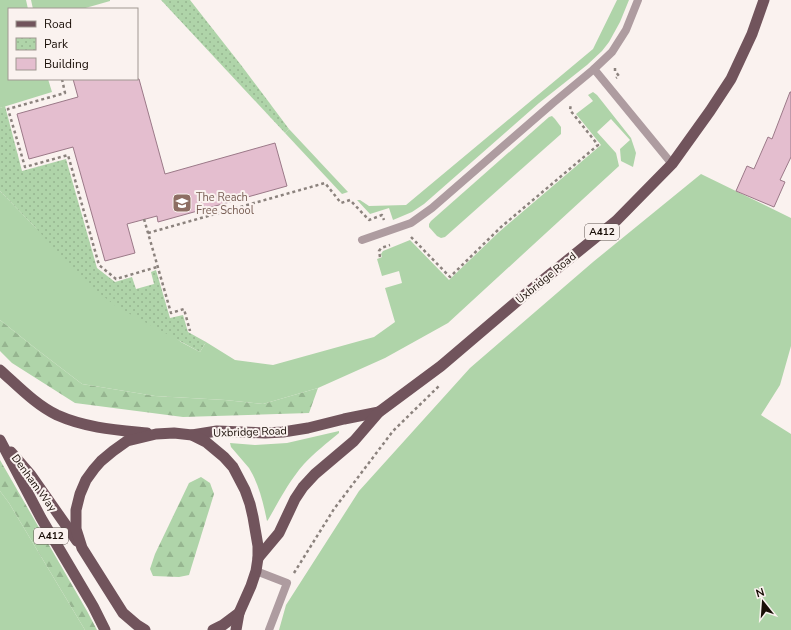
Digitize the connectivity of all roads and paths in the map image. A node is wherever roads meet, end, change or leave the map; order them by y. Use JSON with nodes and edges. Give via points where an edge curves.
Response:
{"nodes":[{"id":1,"x":638,"y":0,"type":"edge"},
{"id":2,"x":764,"y":0,"type":"edge"},
{"id":3,"x":618,"y":64,"type":"dead end"},
{"id":4,"x":594,"y":69,"type":"junction"},
{"id":5,"x":62,"y":80,"type":"edge"},
{"id":6,"x":608,"y":86,"type":"junction"},
{"id":7,"x":576,"y":100,"type":"dead end"},
{"id":8,"x":672,"y":164,"type":"junction"},
{"id":9,"x":144,"y":219,"type":"dead end"},
{"id":10,"x":388,"y":231,"type":"junction"},
{"id":11,"x":148,"y":233,"type":"junction"},
{"id":12,"x":405,"y":239,"type":"dead end"},
{"id":13,"x":362,"y":240,"type":"dead end"},
{"id":14,"x":380,"y":257,"type":"dead end"},
{"id":15,"x":157,"y":267,"type":"junction"},
{"id":16,"x":190,"y":331,"type":"dead end"},
{"id":17,"x":0,"y":370,"type":"edge"},
{"id":18,"x":379,"y":412,"type":"junction"},
{"id":19,"x":156,"y":434,"type":"junction"},
{"id":20,"x":192,"y":435,"type":"junction"},
{"id":21,"x":0,"y":439,"type":"edge"},
{"id":22,"x":334,"y":509,"type":"dead end"},
{"id":23,"x":82,"y":548,"type":"junction"},
{"id":24,"x":258,"y":558,"type":"junction"},
{"id":25,"x":256,"y":571,"type":"junction"},
{"id":26,"x":287,"y":583,"type":"junction"},
{"id":27,"x":123,"y":613,"type":"junction"},
{"id":28,"x":239,"y":613,"type":"junction"},
{"id":29,"x":105,"y":630,"type":"edge"},
{"id":30,"x":130,"y":630,"type":"edge"},
{"id":31,"x":145,"y":630,"type":"edge"},
{"id":32,"x":213,"y":630,"type":"edge"},
{"id":33,"x":236,"y":630,"type":"edge"},
{"id":34,"x":269,"y":630,"type":"edge"}],
"edges":[{"from":1,"to":4,"type":"lane","via":[[626,30],[612,52]]},
{"from":2,"to":8,"type":"main road","name":"Uxbridge Road","number":"A412","via":[[752,34],[731,79]]},
{"from":3,"to":6,"type":"path","via":[[614,69],[619,76]]},
{"from":4,"to":6,"type":"lane"},
{"from":4,"to":10,"type":"lane","via":[[432,208],[411,223]]},
{"from":5,"to":15,"type":"path","via":[[65,93],[8,109],[25,167],[68,154],[99,265],[116,279]]},
{"from":6,"to":8,"type":"lane"},
{"from":7,"to":12,"type":"path","via":[[571,104],[570,110],[598,145],[501,227],[450,277],[411,237]]},
{"from":8,"to":18,"type":"main road","name":"Uxbridge Road","number":"A412","via":[[616,221],[441,366]]},
{"from":9,"to":11,"type":"path"},
{"from":10,"to":11,"type":"path","via":[[382,215],[369,220],[350,200],[341,202],[324,183]]},
{"from":10,"to":13,"type":"lane"},
{"from":10,"to":14,"type":"path","via":[[393,244],[381,248]]},
{"from":11,"to":15,"type":"path"},
{"from":15,"to":16,"type":"path","via":[[171,313],[184,309]]},
{"from":17,"to":19,"type":"main road","via":[[56,415],[93,426]]},
{"from":18,"to":20,"type":"main road","name":"Uxbridge Road","number":"A412","via":[[283,432],[217,431]]},
{"from":18,"to":24,"type":"main road","name":"Uxbridge Road","number":"A412","via":[[354,441],[303,487],[279,533]]},
{"from":19,"to":20,"type":"main road"},
{"from":19,"to":23,"type":"main road","via":[[127,441],[101,461],[86,480],[76,510],[76,528]]},
{"from":20,"to":24,"type":"main road","via":[[216,449],[239,477],[250,504]]},
{"from":21,"to":23,"type":"main road","name":"Denham Way","number":"A412","via":[[30,474]]},
{"from":21,"to":29,"type":"main road","number":"A412","via":[[41,518]]},
{"from":22,"to":26,"type":"path"},
{"from":23,"to":27,"type":"main road"},
{"from":24,"to":25,"type":"main road"},
{"from":25,"to":26,"type":"lane"},
{"from":25,"to":28,"type":"main road"},
{"from":26,"to":34,"type":"lane"},
{"from":27,"to":30,"type":"main road"},
{"from":27,"to":31,"type":"main road"},
{"from":28,"to":32,"type":"main road"},
{"from":28,"to":33,"type":"main road"}]}
